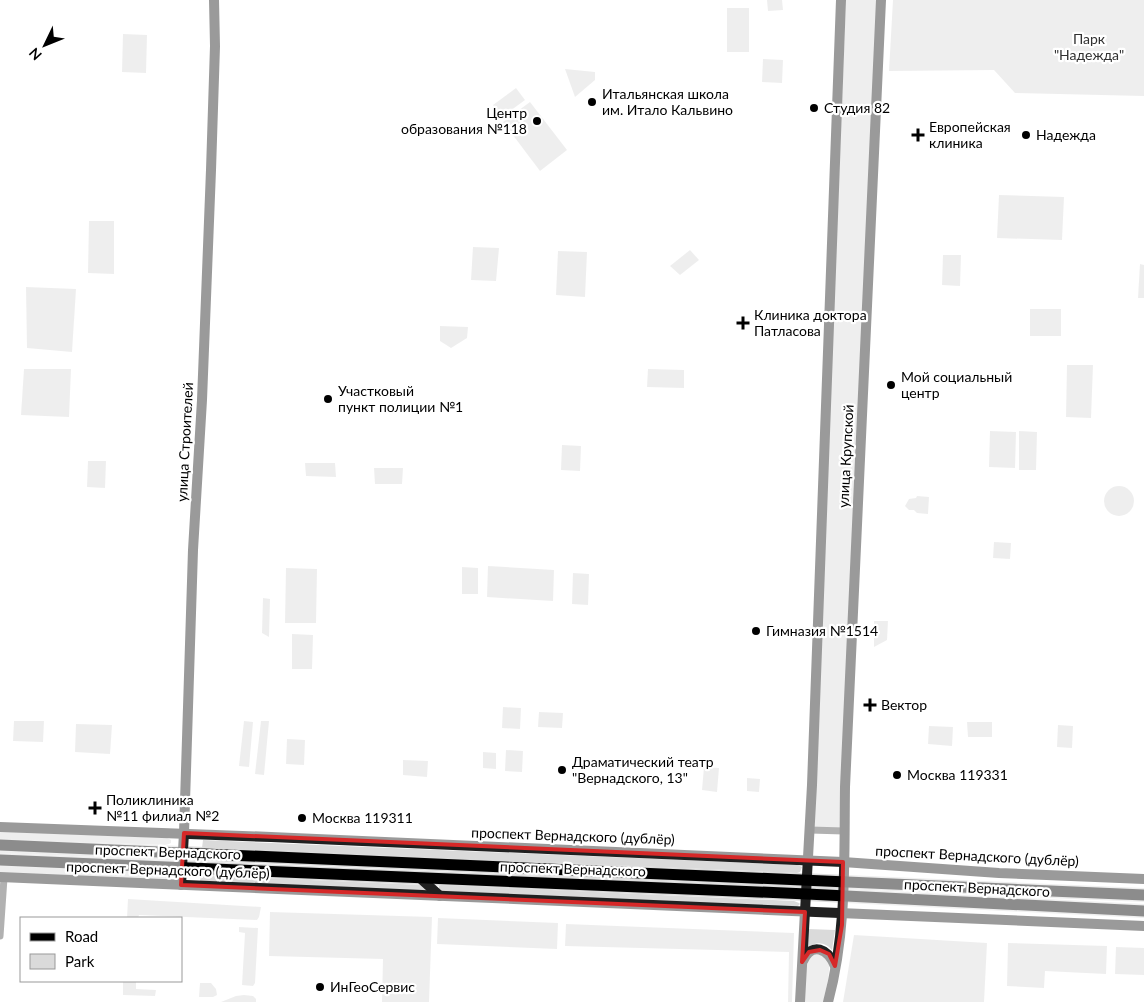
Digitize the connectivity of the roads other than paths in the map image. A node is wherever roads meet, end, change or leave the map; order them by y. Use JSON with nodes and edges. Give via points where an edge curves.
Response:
{"nodes":[{"id":1,"x":214,"y":0,"type":"edge"},
{"id":2,"x":841,"y":0,"type":"edge"},
{"id":3,"x":881,"y":0,"type":"edge"},
{"id":4,"x":0,"y":827,"type":"edge"},
{"id":5,"x":810,"y":830,"type":"junction"},
{"id":6,"x":844,"y":832,"type":"junction"},
{"id":7,"x":184,"y":833,"type":"junction"},
{"id":8,"x":0,"y":845,"type":"edge"},
{"id":9,"x":183,"y":853,"type":"junction"},
{"id":10,"x":0,"y":860,"type":"edge"},
{"id":11,"x":809,"y":860,"type":"junction"},
{"id":12,"x":844,"y":862,"type":"junction"},
{"id":13,"x":182,"y":867,"type":"junction"},
{"id":14,"x":2,"y":877,"type":"edge"},
{"id":15,"x":420,"y":878,"type":"junction"},
{"id":16,"x":1144,"y":879,"type":"edge"},
{"id":17,"x":808,"y":880,"type":"junction"},
{"id":18,"x":843,"y":882,"type":"junction"},
{"id":19,"x":181,"y":885,"type":"junction"},
{"id":20,"x":807,"y":894,"type":"junction"},
{"id":21,"x":1144,"y":895,"type":"edge"},
{"id":22,"x":440,"y":896,"type":"junction"},
{"id":23,"x":842,"y":896,"type":"junction"},
{"id":24,"x":1144,"y":911,"type":"edge"},
{"id":25,"x":805,"y":912,"type":"junction"},
{"id":26,"x":842,"y":914,"type":"junction"},
{"id":27,"x":1144,"y":926,"type":"edge"},
{"id":28,"x":0,"y":936,"type":"edge"},
{"id":29,"x":802,"y":962,"type":"junction"},
{"id":30,"x":835,"y":966,"type":"junction"},
{"id":31,"x":800,"y":1002,"type":"edge"},
{"id":32,"x":828,"y":1002,"type":"edge"}],
"edges":[{"from":1,"to":7,"type":"street","name":"улица Строителей","via":[[211,170],[193,550]]},
{"from":2,"to":5,"type":"street","name":"улица Крупской"},
{"from":3,"to":6,"type":"street","name":"улица Крупской"},
{"from":4,"to":7,"type":"street","name":"проспект Вернадского (дублёр)"},
{"from":5,"to":6,"type":"street"},
{"from":5,"to":11,"type":"street","name":"улица Крупской"},
{"from":6,"to":12,"type":"street","name":"улица Крупской"},
{"from":7,"to":9,"type":"street","name":"улица Строителей"},
{"from":7,"to":11,"type":"street","name":"проспект Вернадского (дублёр)"},
{"from":8,"to":9,"type":"main road","name":"проспект Вернадского"},
{"from":9,"to":13,"type":"street","name":"улица Строителей"},
{"from":9,"to":17,"type":"main road","name":"проспект Вернадского"},
{"from":10,"to":13,"type":"main road","name":"проспект Вернадского"},
{"from":11,"to":12,"type":"street","name":"проспект Вернадского (дублёр)"},
{"from":11,"to":17,"type":"street","name":"улица Крупской"},
{"from":12,"to":16,"type":"street","name":"проспект Вернадского (дублёр)"},
{"from":12,"to":18,"type":"street","name":"улица Крупской"},
{"from":13,"to":15,"type":"main road","name":"проспект Вернадского"},
{"from":13,"to":19,"type":"street","name":"улица Строителей"},
{"from":14,"to":19,"type":"street","name":"проспект Вернадского (дублёр)"},
{"from":14,"to":28,"type":"street"},
{"from":15,"to":20,"type":"main road","name":"проспект Вернадского"},
{"from":15,"to":22,"type":"street"},
{"from":17,"to":18,"type":"main road","name":"проспект Вернадского"},
{"from":17,"to":20,"type":"street","name":"улица Крупской"},
{"from":18,"to":21,"type":"main road","name":"проспект Вернадского"},
{"from":18,"to":23,"type":"street","name":"улица Крупской"},
{"from":19,"to":22,"type":"street","name":"проспект Вернадского (дублёр)"},
{"from":20,"to":23,"type":"main road","name":"проспект Вернадского"},
{"from":20,"to":25,"type":"street","name":"улица Крупской"},
{"from":22,"to":25,"type":"street","name":"проспект Вернадского (дублёр)"},
{"from":23,"to":24,"type":"main road","name":"проспект Вернадского"},
{"from":23,"to":26,"type":"street","name":"улица Крупской"},
{"from":25,"to":26,"type":"street","name":"проспект Вернадского (дублёр)"},
{"from":25,"to":29,"type":"street","name":"улица Крупской"},
{"from":26,"to":27,"type":"street","name":"проспект Вернадского (дублёр)"},
{"from":26,"to":30,"type":"street","name":"улица Крупской"},
{"from":29,"to":30,"type":"street","via":[[809,952],[820,950],[828,954]]},
{"from":29,"to":31,"type":"street","name":"улица Крупской"},
{"from":30,"to":32,"type":"street","name":"улица Крупской"}]}
